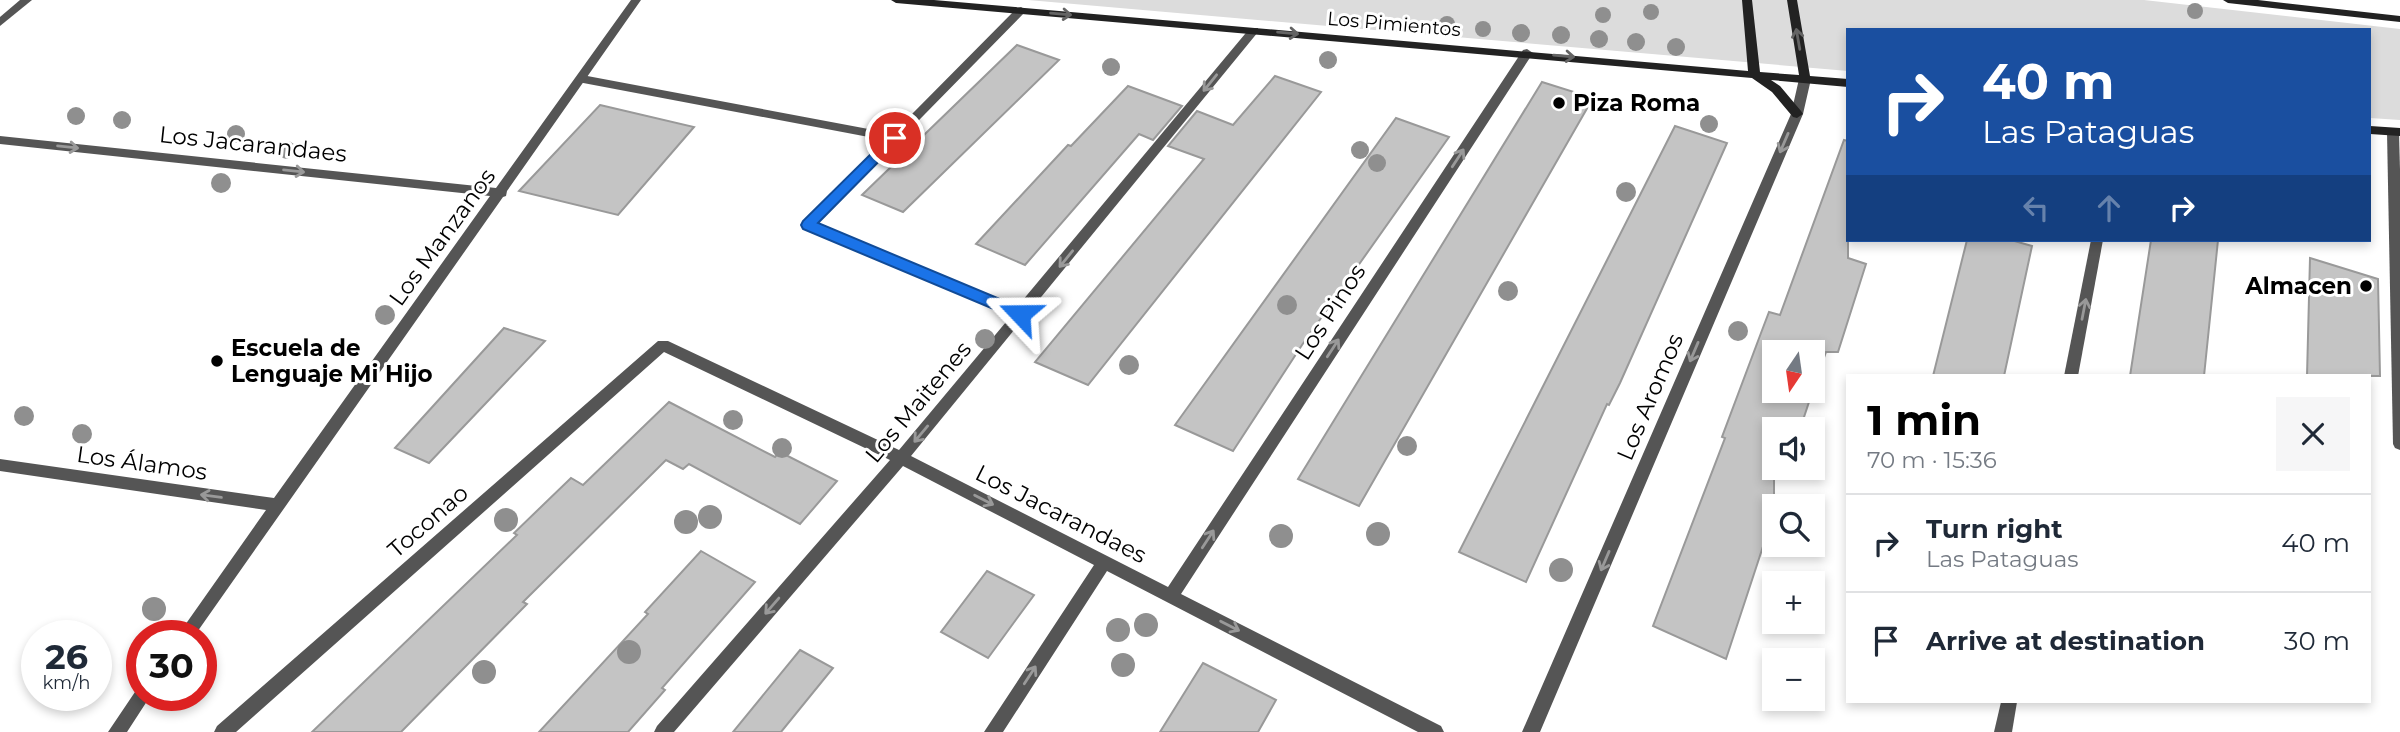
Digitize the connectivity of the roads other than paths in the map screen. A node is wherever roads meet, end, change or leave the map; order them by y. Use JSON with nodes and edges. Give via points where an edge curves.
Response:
{"nodes":[{"id":1,"x":27,"y":0,"type":"edge"},
{"id":2,"x":636,"y":0,"type":"edge"},
{"id":3,"x":896,"y":0,"type":"edge"},
{"id":4,"x":1747,"y":0,"type":"edge"},
{"id":5,"x":1792,"y":0,"type":"edge"},
{"id":6,"x":2228,"y":0,"type":"edge"},
{"id":7,"x":2269,"y":2,"type":"edge"},
{"id":8,"x":1021,"y":10,"type":"junction"},
{"id":9,"x":2400,"y":19,"type":"edge"},
{"id":10,"x":0,"y":23,"type":"edge"},
{"id":11,"x":1254,"y":30,"type":"junction"},
{"id":12,"x":1527,"y":53,"type":"junction"},
{"id":13,"x":1754,"y":74,"type":"junction"},
{"id":14,"x":582,"y":79,"type":"junction"},
{"id":15,"x":1805,"y":79,"type":"junction"},
{"id":16,"x":1846,"y":83,"type":"edge"},
{"id":17,"x":1797,"y":114,"type":"junction"},
{"id":18,"x":2371,"y":130,"type":"edge"},
{"id":19,"x":2396,"y":132,"type":"edge"},
{"id":20,"x":895,"y":138,"type":"junction"},
{"id":21,"x":0,"y":140,"type":"edge"},
{"id":22,"x":502,"y":193,"type":"junction"},
{"id":23,"x":2097,"y":242,"type":"edge"},
{"id":24,"x":1020,"y":314,"type":"junction"},
{"id":25,"x":663,"y":345,"type":"joint"},
{"id":26,"x":2071,"y":374,"type":"edge"},
{"id":27,"x":2400,"y":444,"type":"edge"},
{"id":28,"x":901,"y":458,"type":"junction"},
{"id":29,"x":0,"y":465,"type":"edge"},
{"id":30,"x":278,"y":505,"type":"junction"},
{"id":31,"x":1104,"y":562,"type":"junction"},
{"id":32,"x":1171,"y":596,"type":"junction"},
{"id":33,"x":197,"y":620,"type":"edge"},
{"id":34,"x":2009,"y":703,"type":"edge"},
{"id":35,"x":132,"y":711,"type":"edge"},
{"id":36,"x":117,"y":732,"type":"edge"},
{"id":37,"x":223,"y":732,"type":"edge"},
{"id":38,"x":663,"y":732,"type":"edge"},
{"id":39,"x":993,"y":732,"type":"edge"},
{"id":40,"x":1435,"y":732,"type":"edge"},
{"id":41,"x":1531,"y":732,"type":"edge"},
{"id":42,"x":2003,"y":732,"type":"edge"}],
"edges":[{"from":1,"to":10,"type":"street"},
{"from":2,"to":14,"type":"street","name":"Los Manzanos"},
{"from":3,"to":8,"type":"main road","name":"Los Pimientos"},
{"from":4,"to":13,"type":"main road"},
{"from":15,"to":5,"type":"main road","one_way":true},
{"from":6,"to":7,"type":"main road"},
{"from":7,"to":9,"type":"main road"},
{"from":8,"to":11,"type":"main road","name":"Los Pimientos","one_way":true},
{"from":8,"to":20,"type":"street"},
{"from":11,"to":12,"type":"main road","name":"Los Pimientos","one_way":true},
{"from":11,"to":24,"type":"street","name":"Los Maitenes","one_way":true},
{"from":12,"to":13,"type":"main road","name":"Los Pimientos","one_way":true},
{"from":32,"to":12,"type":"street","name":"Los Pinos","one_way":true},
{"from":13,"to":15,"type":"main road","name":"Los Pimientos"},
{"from":13,"to":17,"type":"main road","via":[[1776,89]]},
{"from":14,"to":20,"type":"street"},
{"from":14,"to":22,"type":"street","name":"Los Manzanos"},
{"from":15,"to":16,"type":"main road","name":"Los Pimientos"},
{"from":15,"to":17,"type":"street","name":"Los Aromos"},
{"from":17,"to":41,"type":"street","name":"Los Aromos","one_way":true},
{"from":18,"to":19,"type":"main road"},
{"from":19,"to":27,"type":"street"},
{"from":20,"to":24,"type":"street","via":[[808,225]]},
{"from":21,"to":22,"type":"street","name":"Los Jacarandaes","one_way":true},
{"from":22,"to":30,"type":"street","name":"Los Manzanos"},
{"from":26,"to":23,"type":"street","one_way":true},
{"from":24,"to":28,"type":"street","name":"Los Maitenes","one_way":true},
{"from":25,"to":28,"type":"street","name":"Los Jacarandaes"},
{"from":25,"to":37,"type":"street","name":"Toconao"},
{"from":28,"to":31,"type":"street","name":"Los Jacarandaes","one_way":true},
{"from":28,"to":38,"type":"street","name":"Los Maitenes","one_way":true},
{"from":30,"to":29,"type":"street","name":"Los Álamos","one_way":true},
{"from":30,"to":33,"type":"street","name":"Los Manzanos"},
{"from":31,"to":32,"type":"street","name":"Los Jacarandaes"},
{"from":39,"to":31,"type":"street","one_way":true},
{"from":32,"to":40,"type":"street","name":"Los Jacarandaes","one_way":true},
{"from":34,"to":42,"type":"street"},
{"from":35,"to":36,"type":"street"}]}
